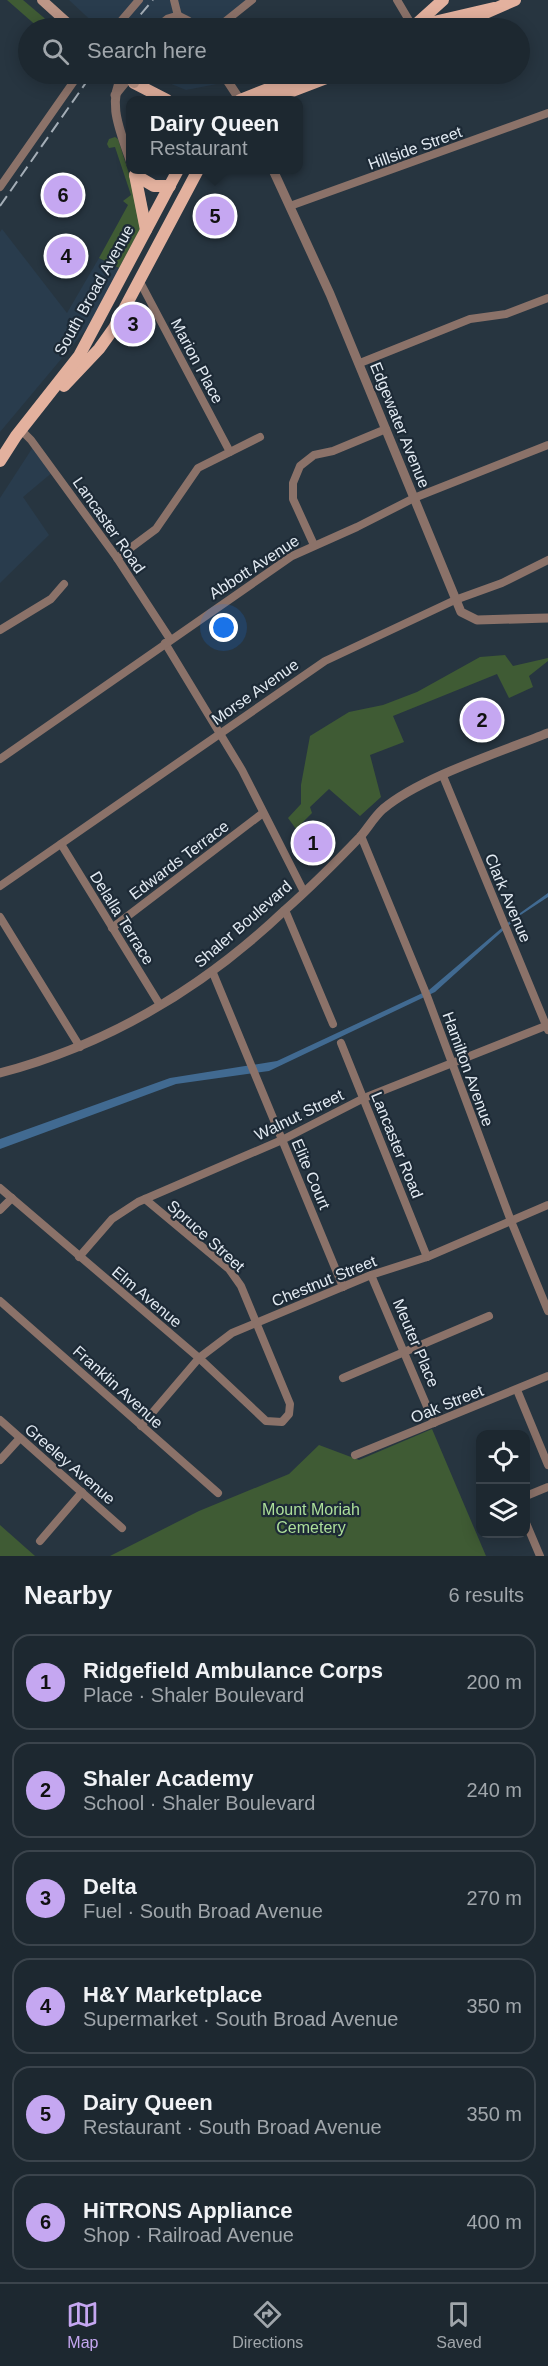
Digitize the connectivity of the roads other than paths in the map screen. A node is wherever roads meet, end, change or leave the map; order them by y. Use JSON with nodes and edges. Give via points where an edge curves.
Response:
{"nodes":[{"id":1,"x":42,"y":0,"type":"edge"},
{"id":2,"x":139,"y":0,"type":"edge"},
{"id":3,"x":174,"y":0,"type":"edge"},
{"id":4,"x":252,"y":0,"type":"edge"},
{"id":5,"x":397,"y":0,"type":"edge"},
{"id":6,"x":443,"y":0,"type":"edge"},
{"id":7,"x":515,"y":0,"type":"edge"},
{"id":8,"x":494,"y":8,"type":"junction"},
{"id":9,"x":178,"y":16,"type":"junction"},
{"id":10,"x":62,"y":18,"type":"edge"},
{"id":11,"x":124,"y":18,"type":"edge"},
{"id":12,"x":171,"y":18,"type":"edge"},
{"id":13,"x":182,"y":18,"type":"edge"},
{"id":14,"x":230,"y":18,"type":"edge"},
{"id":15,"x":406,"y":18,"type":"edge"},
{"id":16,"x":422,"y":18,"type":"edge"},
{"id":17,"x":452,"y":18,"type":"edge"},
{"id":18,"x":472,"y":18,"type":"edge"},
{"id":19,"x":72,"y":84,"type":"edge"},
{"id":20,"x":119,"y":84,"type":"edge"},
{"id":21,"x":127,"y":84,"type":"edge"},
{"id":22,"x":138,"y":84,"type":"edge"},
{"id":23,"x":142,"y":84,"type":"edge"},
{"id":24,"x":281,"y":84,"type":"edge"},
{"id":25,"x":311,"y":84,"type":"edge"},
{"id":26,"x":114,"y":96,"type":"junction"},
{"id":27,"x":149,"y":96,"type":"edge"},
{"id":28,"x":161,"y":96,"type":"edge"},
{"id":29,"x":250,"y":96,"type":"edge"},
{"id":30,"x":279,"y":96,"type":"edge"},
{"id":31,"x":548,"y":113,"type":"edge"},
{"id":32,"x":126,"y":147,"type":"edge"},
{"id":33,"x":134,"y":174,"type":"edge"},
{"id":34,"x":139,"y":174,"type":"edge"},
{"id":35,"x":176,"y":174,"type":"edge"},
{"id":36,"x":196,"y":174,"type":"edge"},
{"id":37,"x":275,"y":174,"type":"edge"},
{"id":38,"x":170,"y":186,"type":"junction"},
{"id":39,"x":0,"y":187,"type":"edge"},
{"id":40,"x":290,"y":206,"type":"junction"},
{"id":41,"x":146,"y":230,"type":"junction"},
{"id":42,"x":129,"y":262,"type":"junction"},
{"id":43,"x":140,"y":282,"type":"junction"},
{"id":44,"x":548,"y":298,"type":"edge"},
{"id":45,"x":360,"y":363,"type":"junction"},
{"id":46,"x":47,"y":400,"type":"junction"},
{"id":47,"x":386,"y":429,"type":"junction"},
{"id":48,"x":21,"y":430,"type":"junction"},
{"id":49,"x":260,"y":437,"type":"dead end"},
{"id":50,"x":548,"y":445,"type":"edge"},
{"id":51,"x":230,"y":452,"type":"junction"},
{"id":52,"x":0,"y":461,"type":"edge"},
{"id":53,"x":414,"y":498,"type":"junction"},
{"id":54,"x":314,"y":545,"type":"junction"},
{"id":55,"x":117,"y":558,"type":"junction"},
{"id":56,"x":548,"y":560,"type":"edge"},
{"id":57,"x":64,"y":584,"type":"dead end"},
{"id":58,"x":454,"y":600,"type":"junction"},
{"id":59,"x":548,"y":618,"type":"edge"},
{"id":60,"x":1,"y":626,"type":"edge"},
{"id":61,"x":167,"y":641,"type":"junction"},
{"id":62,"x":220,"y":733,"type":"junction"},
{"id":63,"x":548,"y":733,"type":"edge"},
{"id":64,"x":0,"y":759,"type":"edge"},
{"id":65,"x":443,"y":777,"type":"junction"},
{"id":66,"x":263,"y":813,"type":"junction"},
{"id":67,"x":361,"y":836,"type":"junction"},
{"id":68,"x":61,"y":844,"type":"junction"},
{"id":69,"x":0,"y":886,"type":"edge"},
{"id":70,"x":304,"y":892,"type":"junction"},
{"id":71,"x":285,"y":910,"type":"junction"},
{"id":72,"x":0,"y":917,"type":"edge"},
{"id":73,"x":112,"y":928,"type":"junction"},
{"id":74,"x":213,"y":973,"type":"junction"},
{"id":75,"x":160,"y":1005,"type":"junction"},
{"id":76,"x":333,"y":1024,"type":"dead end"},
{"id":77,"x":547,"y":1027,"type":"edge"},
{"id":78,"x":341,"y":1043,"type":"dead end"},
{"id":79,"x":80,"y":1047,"type":"junction"},
{"id":80,"x":451,"y":1063,"type":"junction"},
{"id":81,"x":0,"y":1072,"type":"edge"},
{"id":82,"x":364,"y":1098,"type":"junction"},
{"id":83,"x":282,"y":1140,"type":"junction"},
{"id":84,"x":0,"y":1188,"type":"edge"},
{"id":85,"x":12,"y":1198,"type":"junction"},
{"id":86,"x":145,"y":1199,"type":"junction"},
{"id":87,"x":548,"y":1205,"type":"edge"},
{"id":88,"x":0,"y":1210,"type":"edge"},
{"id":89,"x":511,"y":1221,"type":"junction"},
{"id":90,"x":79,"y":1257,"type":"junction"},
{"id":91,"x":427,"y":1257,"type":"junction"},
{"id":92,"x":371,"y":1275,"type":"junction"},
{"id":93,"x":343,"y":1287,"type":"junction"},
{"id":94,"x":0,"y":1301,"type":"edge"},
{"id":95,"x":548,"y":1311,"type":"edge"},
{"id":96,"x":489,"y":1316,"type":"dead end"},
{"id":97,"x":257,"y":1323,"type":"junction"},
{"id":98,"x":406,"y":1352,"type":"junction"},
{"id":99,"x":199,"y":1358,"type":"junction"},
{"id":100,"x":548,"y":1376,"type":"edge"},
{"id":101,"x":343,"y":1378,"type":"dead end"},
{"id":102,"x":517,"y":1390,"type":"junction"},
{"id":103,"x":0,"y":1420,"type":"edge"},
{"id":104,"x":434,"y":1423,"type":"junction"},
{"id":105,"x":276,"y":1424,"type":"joint"},
{"id":106,"x":141,"y":1426,"type":"junction"},
{"id":107,"x":20,"y":1438,"type":"junction"},
{"id":108,"x":355,"y":1455,"type":"dead end"},
{"id":109,"x":0,"y":1460,"type":"edge"},
{"id":110,"x":548,"y":1465,"type":"edge"},
{"id":111,"x":548,"y":1487,"type":"edge"},
{"id":112,"x":82,"y":1492,"type":"junction"},
{"id":113,"x":218,"y":1492,"type":"dead end"},
{"id":114,"x":530,"y":1494,"type":"edge"},
{"id":115,"x":122,"y":1528,"type":"dead end"},
{"id":116,"x":530,"y":1534,"type":"edge"},
{"id":117,"x":40,"y":1541,"type":"dead end"},
{"id":118,"x":540,"y":1556,"type":"edge"}],
"edges":[{"from":1,"to":10,"type":"main road"},
{"from":2,"to":11,"type":"street"},
{"from":3,"to":9,"type":"street"},
{"from":4,"to":14,"type":"street"},
{"from":5,"to":15,"type":"street"},
{"from":6,"to":16,"type":"main road"},
{"from":7,"to":8,"type":"main road"},
{"from":8,"to":17,"type":"main road"},
{"from":8,"to":18,"type":"main road"},
{"from":9,"to":12,"type":"street"},
{"from":9,"to":13,"type":"street"},
{"from":19,"to":39,"type":"street"},
{"from":20,"to":26,"type":"street"},
{"from":21,"to":26,"type":"street"},
{"from":22,"to":27,"type":"main road"},
{"from":23,"to":28,"type":"main road"},
{"from":24,"to":29,"type":"main road"},
{"from":25,"to":30,"type":"main road"},
{"from":26,"to":32,"type":"street"},
{"from":31,"to":40,"type":"street","name":"Hillside Street"},
{"from":33,"to":41,"type":"main road"},
{"from":34,"to":38,"type":"main road","via":[[151,185]]},
{"from":35,"to":38,"type":"main road","name":"South Broad Avenue"},
{"from":36,"to":43,"type":"main road","name":"South Broad Avenue"},
{"from":37,"to":40,"type":"street","name":"Edgewater Avenue"},
{"from":38,"to":41,"type":"main road","name":"South Broad Avenue"},
{"from":40,"to":45,"type":"street","name":"Edgewater Avenue"},
{"from":41,"to":42,"type":"main road","name":"South Broad Avenue"},
{"from":42,"to":43,"type":"main road"},
{"from":42,"to":46,"type":"main road","name":"South Broad Avenue","via":[[79,356]]},
{"from":43,"to":46,"type":"main road","name":"South Broad Avenue","via":[[99,349]]},
{"from":43,"to":51,"type":"street","name":"Marion Place"},
{"from":44,"to":45,"type":"street","via":[[506,314],[470,319]]},
{"from":45,"to":47,"type":"street","name":"Edgewater Avenue"},
{"from":46,"to":48,"type":"main road"},
{"from":47,"to":53,"type":"street","name":"Edgewater Avenue"},
{"from":47,"to":54,"type":"street","via":[[314,455],[300,466],[293,483],[293,499]]},
{"from":48,"to":52,"type":"main road"},
{"from":48,"to":55,"type":"street","name":"Lancaster Road"},
{"from":49,"to":51,"type":"street"},
{"from":50,"to":53,"type":"street","name":"Abbott Avenue"},
{"from":51,"to":55,"type":"street","via":[[198,468],[156,529]]},
{"from":53,"to":54,"type":"street","name":"Abbott Avenue"},
{"from":53,"to":58,"type":"street","name":"Edgewater Avenue"},
{"from":54,"to":61,"type":"street","name":"Abbott Avenue","via":[[269,570]]},
{"from":55,"to":61,"type":"street","name":"Lancaster Road"},
{"from":56,"to":58,"type":"street","name":"Morse Avenue","via":[[502,583]]},
{"from":57,"to":60,"type":"street","via":[[51,599]]},
{"from":58,"to":59,"type":"street","name":"Edgewater Avenue","via":[[461,612],[477,620]]},
{"from":58,"to":62,"type":"street","name":"Morse Avenue","via":[[325,662]]},
{"from":61,"to":62,"type":"street","name":"Lancaster Road"},
{"from":61,"to":64,"type":"street","name":"Abbott Avenue"},
{"from":62,"to":66,"type":"street","name":"Lancaster Road"},
{"from":62,"to":68,"type":"street","name":"Morse Avenue"},
{"from":63,"to":65,"type":"street","name":"Shaler Boulevard"},
{"from":65,"to":67,"type":"street","name":"Shaler Boulevard","via":[[406,793],[382,810]]},
{"from":65,"to":77,"type":"street","name":"Clark Avenue"},
{"from":66,"to":70,"type":"street","name":"Lancaster Road"},
{"from":66,"to":73,"type":"street","name":"Edwards Terrace"},
{"from":67,"to":70,"type":"street","name":"Shaler Boulevard"},
{"from":67,"to":80,"type":"street","name":"Hamilton Avenue"},
{"from":68,"to":69,"type":"street","name":"Morse Avenue"},
{"from":68,"to":73,"type":"street","name":"Delalla Terrace"},
{"from":70,"to":71,"type":"street","name":"Shaler Boulevard"},
{"from":71,"to":74,"type":"street","name":"Shaler Boulevard"},
{"from":71,"to":76,"type":"street"},
{"from":72,"to":79,"type":"street"},
{"from":73,"to":75,"type":"street","name":"Delalla Terrace"},
{"from":74,"to":75,"type":"street","name":"Shaler Boulevard"},
{"from":74,"to":83,"type":"street","name":"Elite Court"},
{"from":75,"to":79,"type":"street","name":"Shaler Boulevard"},
{"from":77,"to":80,"type":"street","name":"Walnut Street"},
{"from":78,"to":82,"type":"street","name":"Lancaster Road"},
{"from":79,"to":81,"type":"street","name":"Shaler Boulevard"},
{"from":80,"to":82,"type":"street","name":"Walnut Street"},
{"from":80,"to":89,"type":"street","name":"Hamilton Avenue"},
{"from":82,"to":83,"type":"street","name":"Walnut Street"},
{"from":82,"to":91,"type":"street","name":"Lancaster Road"},
{"from":83,"to":86,"type":"street","name":"Walnut Street"},
{"from":83,"to":93,"type":"street","name":"Elite Court"},
{"from":84,"to":85,"type":"street","name":"Elm Avenue"},
{"from":85,"to":88,"type":"street"},
{"from":85,"to":90,"type":"street","name":"Elm Avenue"},
{"from":86,"to":90,"type":"street","name":"Walnut Street","via":[[112,1219]]},
{"from":86,"to":97,"type":"street","name":"Spruce Street","via":[[229,1269]]},
{"from":87,"to":89,"type":"street","name":"Chestnut Street"},
{"from":89,"to":91,"type":"street","name":"Chestnut Street"},
{"from":89,"to":95,"type":"street","name":"Hamilton Avenue"},
{"from":90,"to":99,"type":"street","name":"Elm Avenue"},
{"from":91,"to":92,"type":"street","name":"Chestnut Street"},
{"from":92,"to":93,"type":"street","name":"Chestnut Street"},
{"from":92,"to":98,"type":"street","name":"Meuter Place"},
{"from":93,"to":97,"type":"street","name":"Chestnut Street"},
{"from":94,"to":106,"type":"street","name":"Franklin Avenue"},
{"from":96,"to":98,"type":"street"},
{"from":97,"to":99,"type":"street","name":"Chestnut Street","via":[[232,1333]]},
{"from":97,"to":105,"type":"street","name":"Spruce Street","via":[[290,1404],[286,1419]]},
{"from":98,"to":101,"type":"street"},
{"from":98,"to":104,"type":"street","name":"Meuter Place"},
{"from":99,"to":105,"type":"street","name":"Elm Avenue","via":[[266,1421]]},
{"from":99,"to":106,"type":"street","name":"Chestnut Street"},
{"from":100,"to":102,"type":"street","name":"Oak Street"},
{"from":102,"to":104,"type":"street","name":"Oak Street"},
{"from":102,"to":110,"type":"street"},
{"from":103,"to":107,"type":"street","name":"Greeley Avenue"},
{"from":104,"to":108,"type":"street","name":"Oak Street"},
{"from":106,"to":113,"type":"street","name":"Franklin Avenue"},
{"from":107,"to":109,"type":"street"},
{"from":107,"to":112,"type":"street","name":"Greeley Avenue"},
{"from":111,"to":114,"type":"street"},
{"from":112,"to":115,"type":"street","name":"Greeley Avenue"},
{"from":112,"to":117,"type":"street"},
{"from":116,"to":118,"type":"street"}]}
